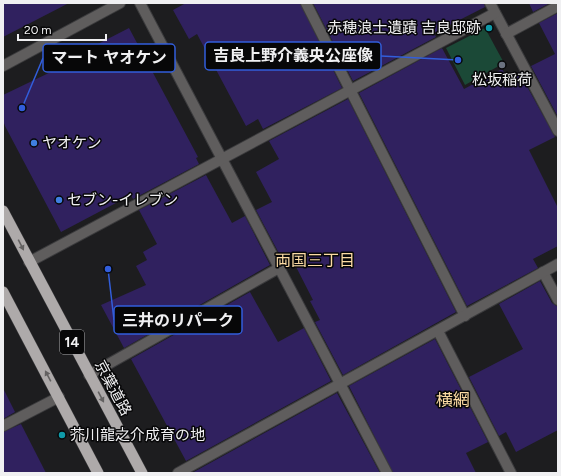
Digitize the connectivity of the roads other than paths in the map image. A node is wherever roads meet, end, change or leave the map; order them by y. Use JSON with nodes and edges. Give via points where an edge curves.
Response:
{"nodes":[{"id":1,"x":120,"y":3,"type":"edge"},
{"id":2,"x":140,"y":3,"type":"edge"},
{"id":3,"x":306,"y":3,"type":"edge"},
{"id":4,"x":490,"y":3,"type":"edge"},
{"id":5,"x":558,"y":6,"type":"edge"},
{"id":6,"x":495,"y":13,"type":"junction"},
{"id":7,"x":506,"y":34,"type":"junction"},
{"id":8,"x":3,"y":66,"type":"edge"},
{"id":9,"x":350,"y":91,"type":"junction"},
{"id":10,"x":558,"y":131,"type":"edge"},
{"id":11,"x":222,"y":159,"type":"junction"},
{"id":12,"x":3,"y":210,"type":"edge"},
{"id":13,"x":29,"y":262,"type":"junction"},
{"id":14,"x":558,"y":264,"type":"edge"},
{"id":15,"x":280,"y":268,"type":"junction"},
{"id":16,"x":543,"y":272,"type":"junction"},
{"id":17,"x":3,"y":292,"type":"edge"},
{"id":18,"x":558,"y":300,"type":"edge"},
{"id":19,"x":464,"y":316,"type":"junction"},
{"id":20,"x":438,"y":331,"type":"junction"},
{"id":21,"x":89,"y":375,"type":"junction"},
{"id":22,"x":341,"y":384,"type":"junction"},
{"id":23,"x":59,"y":397,"type":"junction"},
{"id":24,"x":3,"y":426,"type":"edge"},
{"id":25,"x":98,"y":473,"type":"edge"},
{"id":26,"x":142,"y":473,"type":"edge"},
{"id":27,"x":178,"y":473,"type":"edge"},
{"id":28,"x":387,"y":473,"type":"edge"},
{"id":29,"x":511,"y":473,"type":"edge"}],
"edges":[{"from":1,"to":8,"type":"street"},
{"from":2,"to":11,"type":"street"},
{"from":3,"to":9,"type":"street"},
{"from":4,"to":6,"type":"street"},
{"from":5,"to":7,"type":"street"},
{"from":6,"to":7,"type":"street"},
{"from":6,"to":9,"type":"street"},
{"from":7,"to":10,"type":"street"},
{"from":9,"to":11,"type":"street"},
{"from":9,"to":19,"type":"street"},
{"from":11,"to":13,"type":"street"},
{"from":11,"to":15,"type":"street"},
{"from":12,"to":13,"type":"highway","name":"京葉道路","number":"14","one_way":true},
{"from":13,"to":21,"type":"highway","name":"京葉道路","number":"14"},
{"from":14,"to":16,"type":"street"},
{"from":15,"to":21,"type":"street"},
{"from":15,"to":22,"type":"street"},
{"from":16,"to":18,"type":"street"},
{"from":16,"to":19,"type":"street"},
{"from":23,"to":17,"type":"highway","number":"14","one_way":true},
{"from":19,"to":20,"type":"street"},
{"from":20,"to":22,"type":"street"},
{"from":20,"to":29,"type":"street"},
{"from":21,"to":26,"type":"highway","name":"京葉道路","number":"14","one_way":true},
{"from":22,"to":27,"type":"street"},
{"from":22,"to":28,"type":"street"},
{"from":23,"to":24,"type":"street"},
{"from":23,"to":25,"type":"highway","number":"14"}]}
